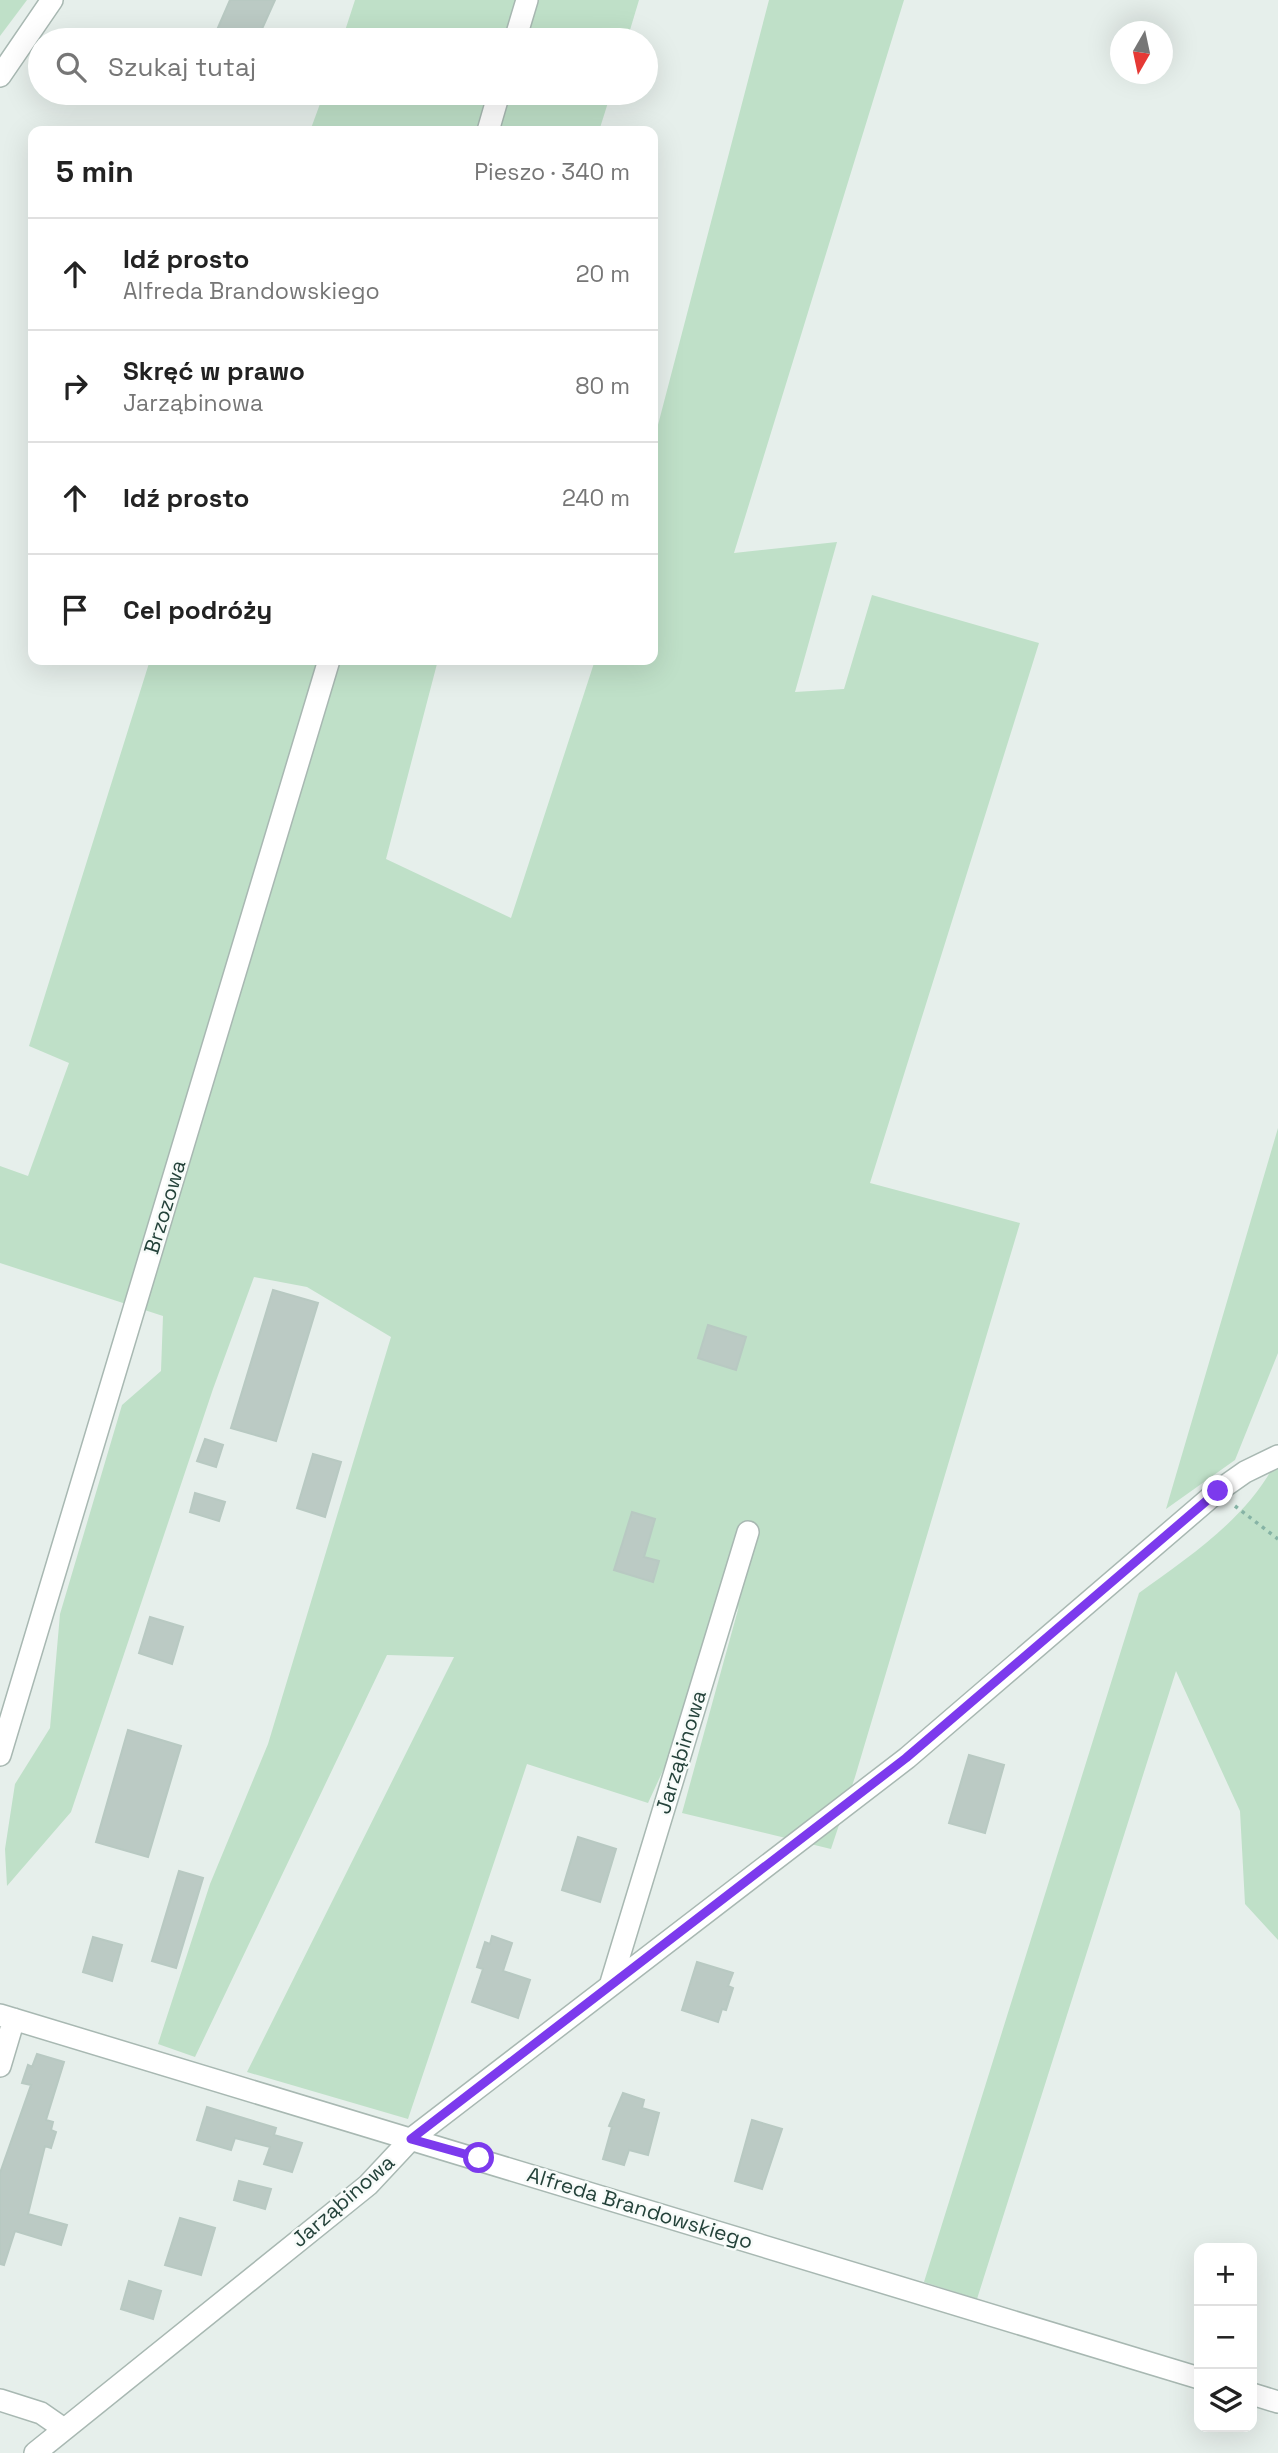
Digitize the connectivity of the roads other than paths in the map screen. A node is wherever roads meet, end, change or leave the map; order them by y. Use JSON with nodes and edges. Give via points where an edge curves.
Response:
{"nodes":[{"id":1,"x":52,"y":0,"type":"edge"},
{"id":2,"x":527,"y":0,"type":"edge"},
{"id":3,"x":33,"y":28,"type":"edge"},
{"id":4,"x":519,"y":28,"type":"edge"},
{"id":5,"x":28,"y":35,"type":"edge"},
{"id":6,"x":0,"y":76,"type":"edge"},
{"id":7,"x":496,"y":105,"type":"edge"},
{"id":8,"x":489,"y":126,"type":"edge"},
{"id":9,"x":327,"y":665,"type":"edge"},
{"id":10,"x":1278,"y":1457,"type":"edge"},
{"id":11,"x":748,"y":1532,"type":"dead end"},
{"id":12,"x":0,"y":1755,"type":"edge"},
{"id":13,"x":610,"y":1986,"type":"junction"},
{"id":14,"x":7,"y":2017,"type":"edge"},
{"id":15,"x":0,"y":2066,"type":"edge"},
{"id":16,"x":411,"y":2139,"type":"junction"},
{"id":17,"x":1194,"y":2376,"type":"edge"},
{"id":18,"x":1257,"y":2396,"type":"edge"},
{"id":19,"x":0,"y":2400,"type":"edge"},
{"id":20,"x":1278,"y":2402,"type":"edge"},
{"id":21,"x":64,"y":2429,"type":"junction"},
{"id":22,"x":35,"y":2453,"type":"edge"}],
"edges":[{"from":1,"to":3,"type":"street"},
{"from":2,"to":4,"type":"street"},
{"from":5,"to":6,"type":"street"},
{"from":7,"to":8,"type":"street"},
{"from":9,"to":12,"type":"street","name":"Brzozowa"},
{"from":10,"to":13,"type":"street","via":[[1218,1491],[906,1758]]},
{"from":11,"to":13,"type":"street","name":"Jarząbinowa"},
{"from":13,"to":16,"type":"street","name":"Jarząbinowa"},
{"from":14,"to":15,"type":"street"},
{"from":14,"to":16,"type":"street","name":"Alfreda Brandowskiego"},
{"from":16,"to":17,"type":"street","name":"Alfreda Brandowskiego"},
{"from":16,"to":21,"type":"street","name":"Jarząbinowa","via":[[368,2185]]},
{"from":18,"to":20,"type":"street"},
{"from":19,"to":21,"type":"street","via":[[41,2413]]},
{"from":21,"to":22,"type":"street","name":"Jarząbinowa"}]}
